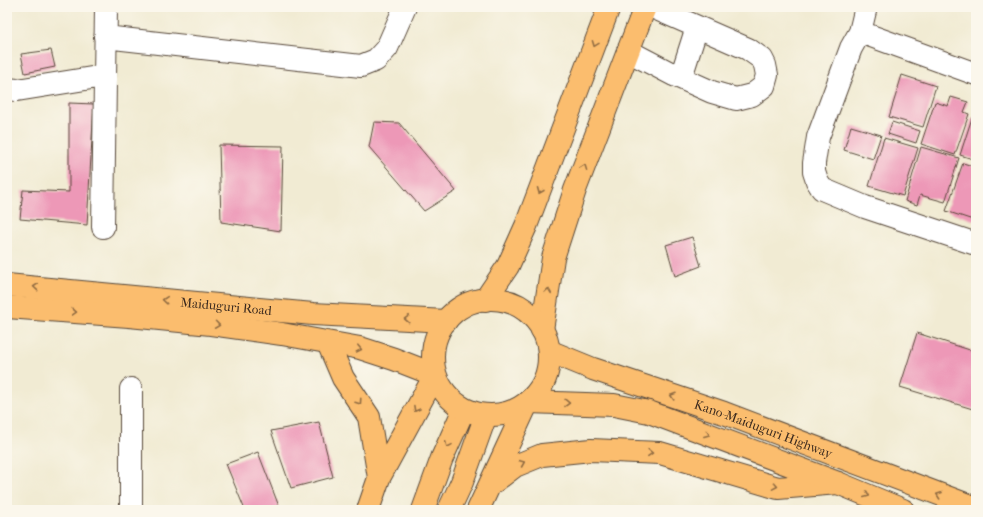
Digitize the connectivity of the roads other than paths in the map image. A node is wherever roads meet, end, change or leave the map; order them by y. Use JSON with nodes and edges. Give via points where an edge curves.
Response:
{"nodes":[{"id":1,"x":106,"y":7,"type":"edge"},
{"id":2,"x":405,"y":7,"type":"edge"},
{"id":3,"x":609,"y":7,"type":"edge"},
{"id":4,"x":644,"y":7,"type":"edge"},
{"id":5,"x":652,"y":7,"type":"edge"},
{"id":6,"x":866,"y":7,"type":"edge"},
{"id":7,"x":697,"y":27,"type":"junction"},
{"id":8,"x":860,"y":32,"type":"junction"},
{"id":9,"x":105,"y":37,"type":"junction"},
{"id":10,"x":628,"y":51,"type":"junction"},
{"id":11,"x":976,"y":74,"type":"edge"},
{"id":12,"x":104,"y":76,"type":"junction"},
{"id":13,"x":681,"y":78,"type":"junction"},
{"id":14,"x":7,"y":89,"type":"edge"},
{"id":15,"x":103,"y":227,"type":"dead end"},
{"id":16,"x":976,"y":244,"type":"edge"},
{"id":17,"x":7,"y":285,"type":"edge"},
{"id":18,"x":485,"y":300,"type":"junction"},
{"id":19,"x":7,"y":307,"type":"edge"},
{"id":20,"x":446,"y":321,"type":"junction"},
{"id":21,"x":542,"y":330,"type":"junction"},
{"id":22,"x":328,"y":343,"type":"junction"},
{"id":23,"x":549,"y":351,"type":"junction"},
{"id":24,"x":435,"y":374,"type":"junction"},
{"id":25,"x":131,"y":389,"type":"dead end"},
{"id":26,"x":528,"y":402,"type":"junction"},
{"id":27,"x":464,"y":409,"type":"junction"},
{"id":28,"x":486,"y":415,"type":"junction"},
{"id":29,"x":379,"y":478,"type":"junction"},
{"id":30,"x":838,"y":483,"type":"junction"},
{"id":31,"x":490,"y":485,"type":"junction"},
{"id":32,"x":976,"y":508,"type":"edge"},
{"id":33,"x":131,"y":510,"type":"edge"},
{"id":34,"x":368,"y":510,"type":"edge"},
{"id":35,"x":422,"y":510,"type":"edge"},
{"id":36,"x":448,"y":510,"type":"edge"},
{"id":37,"x":478,"y":510,"type":"edge"},
{"id":38,"x":903,"y":510,"type":"edge"}],
"edges":[{"from":1,"to":9,"type":"street"},
{"from":2,"to":9,"type":"street","via":[[387,48],[376,60],[361,66]]},
{"from":3,"to":18,"type":"main road","one_way":true,"via":[[526,226],[508,266]]},
{"from":4,"to":10,"type":"main road"},
{"from":5,"to":7,"type":"street"},
{"from":6,"to":8,"type":"street"},
{"from":7,"to":13,"type":"street"},
{"from":7,"to":13,"type":"street","via":[[748,49],[762,59],[767,75],[764,86],[752,95],[736,99],[712,92]]},
{"from":8,"to":11,"type":"street"},
{"from":8,"to":16,"type":"street","via":[[851,48],[818,137],[814,163],[817,182],[822,189],[865,207]]},
{"from":9,"to":12,"type":"street"},
{"from":10,"to":13,"type":"street"},
{"from":21,"to":10,"type":"main road","one_way":true,"via":[[553,258],[575,190]]},
{"from":12,"to":14,"type":"street","via":[[17,90]]},
{"from":12,"to":15,"type":"street"},
{"from":20,"to":17,"type":"main road","name":"Maiduguri Road","one_way":true,"via":[[313,314]]},
{"from":18,"to":20,"type":"main road","via":[[463,306]]},
{"from":18,"to":21,"type":"main road","via":[[508,302],[518,306],[536,320]]},
{"from":19,"to":22,"type":"main road","name":"Maiduguri Road","one_way":true,"via":[[211,324]]},
{"from":20,"to":24,"type":"main road","via":[[437,336],[433,352]]},
{"from":21,"to":23,"type":"main road"},
{"from":22,"to":24,"type":"main road","name":"Maiduguri Road","one_way":true,"via":[[360,348]]},
{"from":22,"to":29,"type":"main road","one_way":true,"via":[[343,378],[369,417]]},
{"from":23,"to":26,"type":"main road","via":[[547,374],[543,384]]},
{"from":32,"to":23,"type":"main road","name":"Kano-Maiduguri Highway","one_way":true,"via":[[724,413],[593,369]]},
{"from":24,"to":27,"type":"main road","via":[[446,394]]},
{"from":24,"to":29,"type":"main road","one_way":true},
{"from":25,"to":33,"type":"street"},
{"from":26,"to":28,"type":"main road","via":[[508,413]]},
{"from":26,"to":30,"type":"main road","name":"Kano-Maiduguri Highway","one_way":true,"via":[[614,405],[649,412]]},
{"from":26,"to":31,"type":"main road"},
{"from":27,"to":28,"type":"main road"},
{"from":27,"to":35,"type":"main road","one_way":true},
{"from":28,"to":36,"type":"main road","via":[[462,482]]},
{"from":29,"to":34,"type":"main road"},
{"from":31,"to":30,"type":"main road","one_way":true,"via":[[515,466],[542,455],[591,450],[660,453],[778,488]]},
{"from":30,"to":38,"type":"main road","name":"Kano-Maiduguri Highway","one_way":true},
{"from":31,"to":37,"type":"main road"}]}
